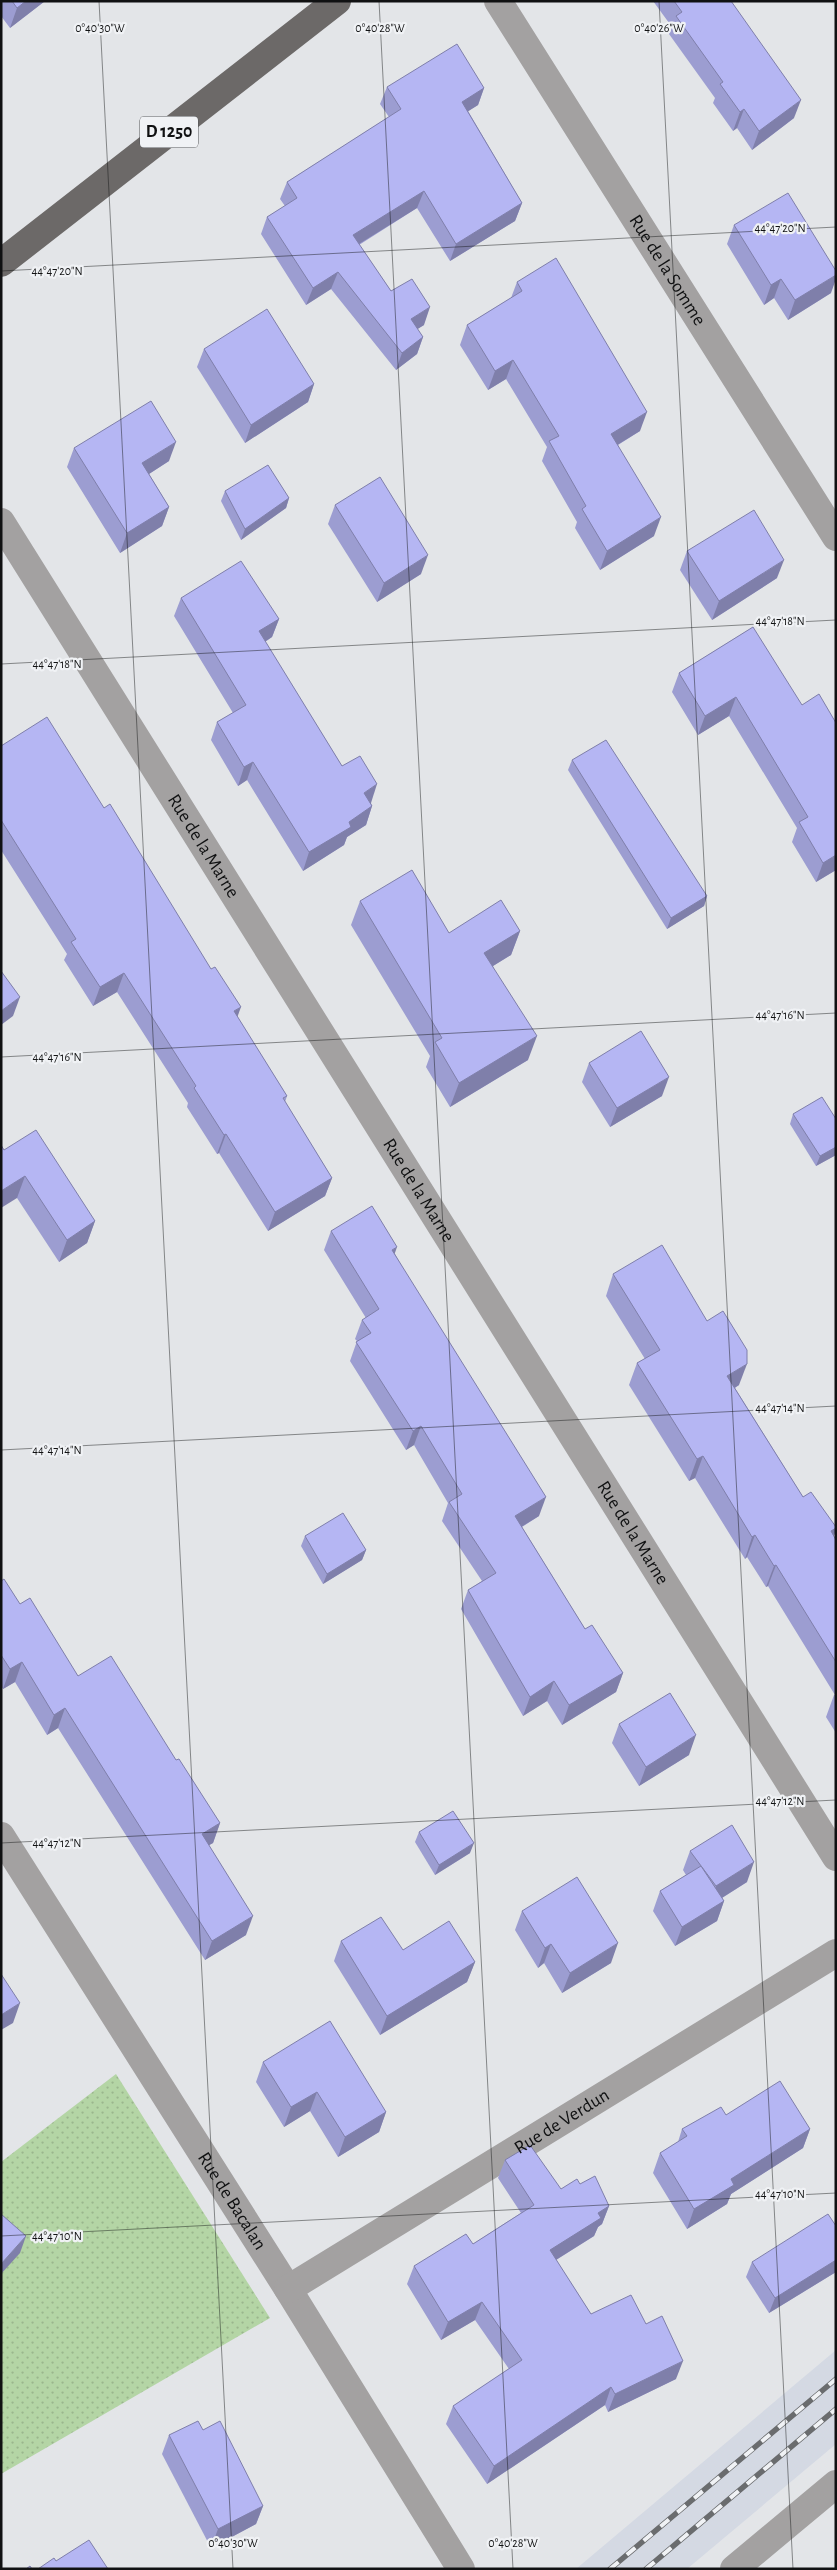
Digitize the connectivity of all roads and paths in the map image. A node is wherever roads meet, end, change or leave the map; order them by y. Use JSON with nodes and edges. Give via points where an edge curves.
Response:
{"nodes":[{"id":1,"x":337,"y":1,"type":"edge"},
{"id":2,"x":498,"y":1,"type":"edge"},
{"id":3,"x":1,"y":262,"type":"edge"},
{"id":4,"x":1,"y":522,"type":"edge"},
{"id":5,"x":836,"y":537,"type":"edge"},
{"id":6,"x":1,"y":1836,"type":"edge"},
{"id":7,"x":836,"y":1857,"type":"edge"},
{"id":8,"x":836,"y":1953,"type":"edge"},
{"id":9,"x":288,"y":2289,"type":"junction"},
{"id":10,"x":836,"y":2484,"type":"edge"},
{"id":11,"x":461,"y":2569,"type":"edge"},
{"id":12,"x":734,"y":2569,"type":"edge"}],
"edges":[{"from":1,"to":3,"type":"main road","number":"D 1250"},
{"from":2,"to":5,"type":"street","name":"Rue de la Somme"},
{"from":4,"to":7,"type":"street","name":"Rue de la Marne"},
{"from":6,"to":9,"type":"street","name":"Rue de Bacalan"},
{"from":8,"to":9,"type":"street","name":"Rue de Verdun"},
{"from":9,"to":11,"type":"street","name":"Rue de Bacalan"},
{"from":10,"to":12,"type":"street"}]}
